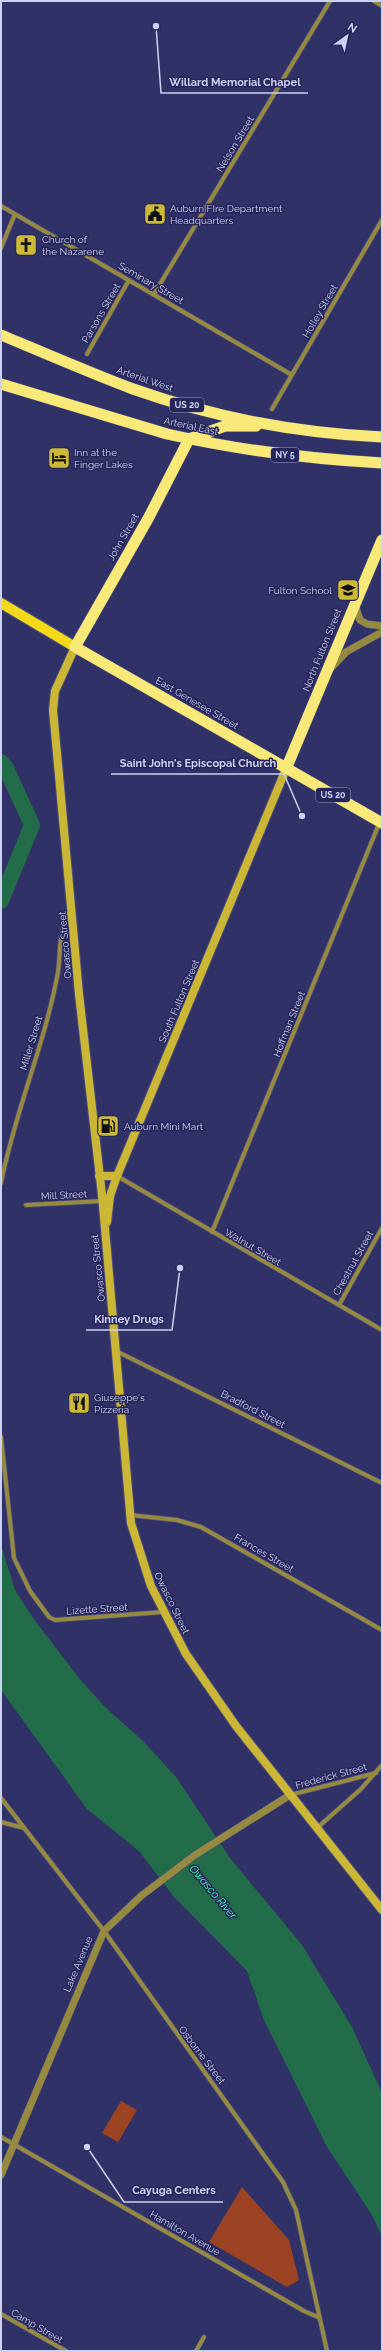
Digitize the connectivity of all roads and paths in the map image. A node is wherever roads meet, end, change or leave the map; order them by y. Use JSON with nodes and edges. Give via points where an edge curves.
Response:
{"nodes":[{"id":1,"x":330,"y":1,"type":"edge"},
{"id":2,"x":374,"y":1,"type":"edge"},
{"id":3,"x":382,"y":6,"type":"edge"},
{"id":4,"x":1,"y":206,"type":"edge"},
{"id":5,"x":15,"y":214,"type":"junction"},
{"id":6,"x":382,"y":220,"type":"edge"},
{"id":7,"x":1,"y":248,"type":"edge"},
{"id":8,"x":129,"y":280,"type":"junction"},
{"id":9,"x":154,"y":294,"type":"junction"},
{"id":10,"x":1,"y":335,"type":"edge"},
{"id":11,"x":86,"y":354,"type":"dead end"},
{"id":12,"x":292,"y":375,"type":"junction"},
{"id":13,"x":1,"y":384,"type":"edge"},
{"id":14,"x":272,"y":409,"type":"dead end"},
{"id":15,"x":264,"y":424,"type":"junction"},
{"id":16,"x":382,"y":438,"type":"edge"},
{"id":17,"x":189,"y":439,"type":"junction"},
{"id":18,"x":382,"y":463,"type":"edge"},
{"id":19,"x":382,"y":540,"type":"edge"},
{"id":20,"x":1,"y":603,"type":"edge"},
{"id":21,"x":354,"y":603,"type":"junction"},
{"id":22,"x":382,"y":626,"type":"edge"},
{"id":23,"x":382,"y":632,"type":"edge"},
{"id":24,"x":75,"y":646,"type":"junction"},
{"id":25,"x":323,"y":679,"type":"junction"},
{"id":26,"x":286,"y":769,"type":"junction"},
{"id":27,"x":381,"y":823,"type":"edge"},
{"id":28,"x":72,"y":909,"type":"junction"},
{"id":29,"x":99,"y":1176,"type":"junction"},
{"id":30,"x":116,"y":1176,"type":"junction"},
{"id":31,"x":1,"y":1183,"type":"edge"},
{"id":32,"x":102,"y":1201,"type":"junction"},
{"id":33,"x":26,"y":1205,"type":"dead end"},
{"id":34,"x":382,"y":1228,"type":"edge"},
{"id":35,"x":212,"y":1232,"type":"junction"},
{"id":36,"x":106,"y":1245,"type":"junction"},
{"id":37,"x":339,"y":1305,"type":"junction"},
{"id":38,"x":382,"y":1330,"type":"edge"},
{"id":39,"x":116,"y":1351,"type":"junction"},
{"id":40,"x":1,"y":1437,"type":"edge"},
{"id":41,"x":382,"y":1483,"type":"edge"},
{"id":42,"x":129,"y":1515,"type":"junction"},
{"id":43,"x":163,"y":1612,"type":"junction"},
{"id":44,"x":382,"y":1630,"type":"edge"},
{"id":45,"x":382,"y":1766,"type":"edge"},
{"id":46,"x":376,"y":1773,"type":"junction"},
{"id":47,"x":290,"y":1795,"type":"junction"},
{"id":48,"x":1,"y":1798,"type":"edge"},
{"id":49,"x":1,"y":1822,"type":"edge"},
{"id":50,"x":24,"y":1828,"type":"junction"},
{"id":51,"x":316,"y":1828,"type":"junction"},
{"id":52,"x":382,"y":1910,"type":"edge"},
{"id":53,"x":104,"y":1930,"type":"junction"},
{"id":54,"x":1,"y":2137,"type":"edge"},
{"id":55,"x":14,"y":2144,"type":"junction"},
{"id":56,"x":1,"y":2175,"type":"edge"},
{"id":57,"x":1,"y":2314,"type":"edge"},
{"id":58,"x":320,"y":2318,"type":"junction"},
{"id":59,"x":204,"y":2337,"type":"dead end"},
{"id":60,"x":66,"y":2351,"type":"edge"},
{"id":61,"x":196,"y":2351,"type":"edge"},
{"id":62,"x":327,"y":2351,"type":"edge"}],
"edges":[{"from":1,"to":9,"type":"street","name":"Nelson Street"},
{"from":2,"to":3,"type":"street"},
{"from":4,"to":5,"type":"street","name":"Seminary Street"},
{"from":5,"to":7,"type":"street"},
{"from":5,"to":8,"type":"street","name":"Seminary Street"},
{"from":6,"to":12,"type":"street","name":"Holley Street"},
{"from":8,"to":9,"type":"street","name":"Seminary Street"},
{"from":8,"to":11,"type":"street","name":"Parsons Street"},
{"from":9,"to":12,"type":"street","name":"Seminary Street"},
{"from":10,"to":15,"type":"highway","name":"Arterial West","number":"US 20","via":[[134,389]]},
{"from":12,"to":14,"type":"street","name":"Holley Street"},
{"from":13,"to":17,"type":"highway","name":"Arterial East"},
{"from":15,"to":16,"type":"highway","name":"Arterial West","number":"US 20"},
{"from":15,"to":17,"type":"highway","via":[[252,427],[225,426]]},
{"from":17,"to":18,"type":"highway","name":"Arterial East","number":"NY 5","via":[[278,454]]},
{"from":17,"to":24,"type":"highway","name":"John Street"},
{"from":19,"to":21,"type":"highway","name":"North Fulton Street"},
{"from":20,"to":24,"type":"main road","name":"East Genesee Street"},
{"from":21,"to":22,"type":"street","via":[[360,620],[367,624]]},
{"from":21,"to":25,"type":"highway","name":"North Fulton Street"},
{"from":23,"to":25,"type":"street","via":[[346,652]]},
{"from":24,"to":26,"type":"highway","name":"East Genesee Street","number":"US 20"},
{"from":24,"to":28,"type":"main road","name":"Owasco Street","via":[[55,692],[53,710]]},
{"from":25,"to":26,"type":"highway","name":"North Fulton Street"},
{"from":26,"to":27,"type":"highway","name":"East Genesee Street","number":"US 20"},
{"from":26,"to":30,"type":"main road","name":"South Fulton Street"},
{"from":27,"to":35,"type":"street","name":"Hoffman Street"},
{"from":28,"to":29,"type":"main road","name":"Owasco Street"},
{"from":28,"to":31,"type":"street","name":"Miller Street","via":[[64,924],[53,997],[7,1151]]},
{"from":29,"to":30,"type":"main road"},
{"from":29,"to":32,"type":"main road","name":"Owasco Street"},
{"from":30,"to":35,"type":"street","name":"Walnut Street"},
{"from":30,"to":36,"type":"main road","name":"South Fulton Street","via":[[110,1196]]},
{"from":32,"to":33,"type":"street","name":"Mill Street"},
{"from":32,"to":36,"type":"main road","name":"Owasco Street"},
{"from":34,"to":37,"type":"street","name":"Chestnut Street"},
{"from":35,"to":37,"type":"street","name":"Walnut Street"},
{"from":36,"to":39,"type":"main road","name":"Owasco Street"},
{"from":37,"to":38,"type":"street","name":"Walnut Street"},
{"from":39,"to":41,"type":"street","name":"Bradford Street"},
{"from":39,"to":42,"type":"main road","name":"Owasco Street"},
{"from":40,"to":43,"type":"street","name":"Lizette Street","via":[[14,1558],[23,1579],[49,1617],[55,1620]]},
{"from":42,"to":43,"type":"main road","name":"Owasco Street","via":[[151,1586]]},
{"from":42,"to":44,"type":"street","name":"Frances Street","via":[[176,1520],[201,1527]]},
{"from":43,"to":47,"type":"main road","name":"Owasco Street","via":[[186,1654],[217,1700]]},
{"from":45,"to":46,"type":"street","name":"Frederick Street"},
{"from":46,"to":47,"type":"street","name":"Frederick Street"},
{"from":46,"to":51,"type":"street","name":"Frederick Street"},
{"from":47,"to":51,"type":"main road","name":"Owasco Street"},
{"from":47,"to":53,"type":"street","name":"Lake Avenue","via":[[195,1855],[141,1896]]},
{"from":48,"to":50,"type":"street","name":"Osborne Street"},
{"from":49,"to":50,"type":"street"},
{"from":50,"to":53,"type":"street","name":"Osborne Street"},
{"from":51,"to":52,"type":"main road","name":"Owasco Street"},
{"from":53,"to":55,"type":"street","name":"Lake Avenue"},
{"from":53,"to":58,"type":"street","name":"Osborne Street","via":[[284,2182],[296,2210]]},
{"from":54,"to":55,"type":"street","name":"Hamilton Avenue"},
{"from":55,"to":56,"type":"street","name":"Lake Avenue"},
{"from":55,"to":58,"type":"street","name":"Hamilton Avenue"},
{"from":57,"to":60,"type":"street","name":"Camp Street"},
{"from":58,"to":62,"type":"street","name":"Osborne Street"},
{"from":59,"to":61,"type":"street"}]}
